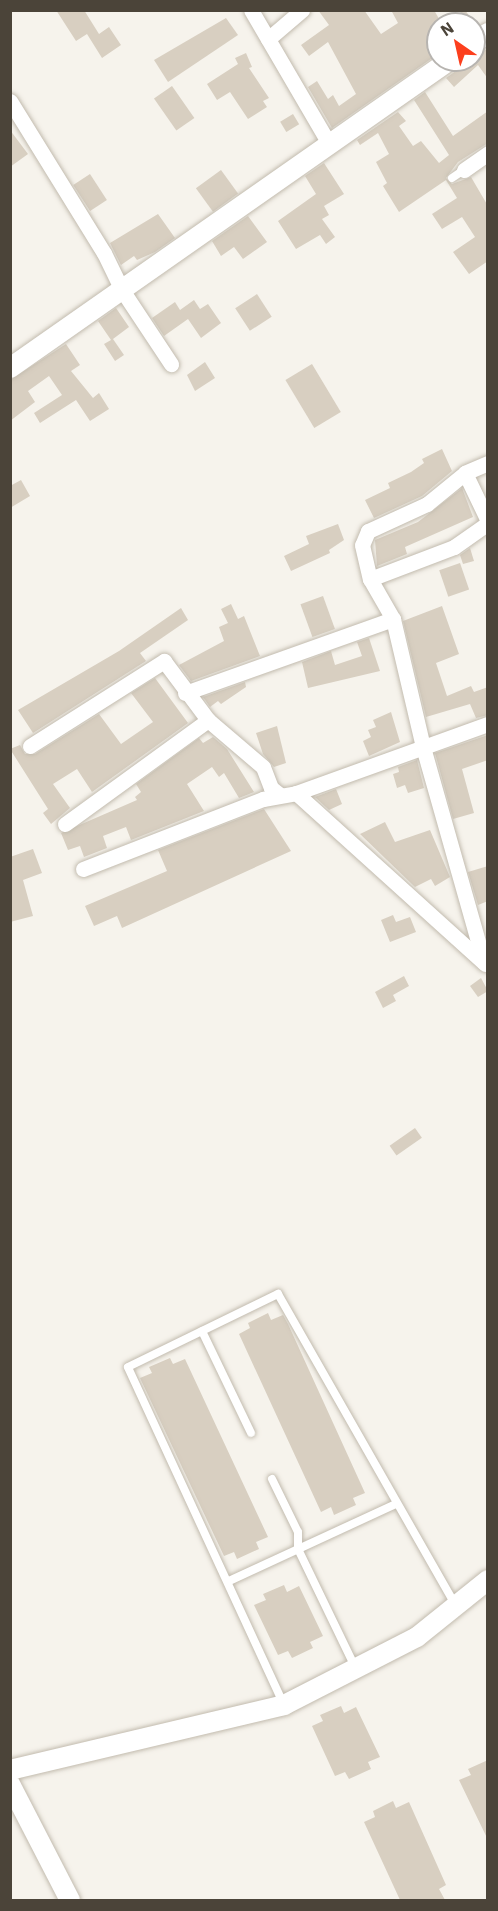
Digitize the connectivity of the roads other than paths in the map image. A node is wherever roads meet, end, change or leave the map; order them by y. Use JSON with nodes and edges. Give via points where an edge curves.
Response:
{"nodes":[{"id":1,"x":252,"y":10,"type":"edge"},
{"id":2,"x":302,"y":10,"type":"edge"},
{"id":3,"x":268,"y":39,"type":"junction"},
{"id":4,"x":433,"y":72,"type":"edge"},
{"id":5,"x":10,"y":101,"type":"edge"},
{"id":6,"x":330,"y":145,"type":"junction"},
{"id":7,"x":488,"y":153,"type":"edge"},
{"id":8,"x":458,"y":174,"type":"dead end"},
{"id":9,"x":122,"y":290,"type":"junction"},
{"id":10,"x":171,"y":364,"type":"dead end"},
{"id":11,"x":10,"y":368,"type":"edge"},
{"id":12,"x":488,"y":463,"type":"edge"},
{"id":13,"x":465,"y":473,"type":"junction"},
{"id":14,"x":488,"y":522,"type":"edge"},
{"id":15,"x":370,"y":579,"type":"junction"},
{"id":16,"x":393,"y":619,"type":"junction"},
{"id":17,"x":185,"y":693,"type":"junction"},
{"id":18,"x":208,"y":720,"type":"junction"},
{"id":19,"x":488,"y":724,"type":"edge"},
{"id":20,"x":30,"y":746,"type":"dead end"},
{"id":21,"x":423,"y":747,"type":"junction"},
{"id":22,"x":296,"y":793,"type":"junction"},
{"id":23,"x":280,"y":795,"type":"junction"},
{"id":24,"x":65,"y":824,"type":"dead end"},
{"id":25,"x":83,"y":869,"type":"dead end"},
{"id":26,"x":486,"y":964,"type":"edge"},
{"id":27,"x":202,"y":1331,"type":"junction"},
{"id":28,"x":251,"y":1433,"type":"dead end"},
{"id":29,"x":272,"y":1479,"type":"dead end"},
{"id":30,"x":396,"y":1504,"type":"junction"},
{"id":31,"x":298,"y":1549,"type":"junction"},
{"id":32,"x":488,"y":1580,"type":"edge"},
{"id":33,"x":229,"y":1581,"type":"junction"},
{"id":34,"x":457,"y":1608,"type":"junction"},
{"id":35,"x":357,"y":1670,"type":"junction"},
{"id":36,"x":284,"y":1705,"type":"junction"},
{"id":37,"x":10,"y":1770,"type":"edge"},
{"id":38,"x":10,"y":1784,"type":"edge"},
{"id":39,"x":70,"y":1900,"type":"edge"}],
"edges":[{"from":1,"to":3,"type":"street"},
{"from":2,"to":3,"type":"street"},
{"from":3,"to":6,"type":"street"},
{"from":4,"to":6,"type":"street"},
{"from":5,"to":9,"type":"street","via":[[87,224]]},
{"from":6,"to":9,"type":"street"},
{"from":7,"to":8,"type":"street"},
{"from":9,"to":10,"type":"street"},
{"from":9,"to":11,"type":"street"},
{"from":12,"to":13,"type":"street"},
{"from":13,"to":14,"type":"street"},
{"from":13,"to":15,"type":"street","via":[[427,504],[368,531],[362,545]]},
{"from":14,"to":15,"type":"street","via":[[454,547]]},
{"from":15,"to":16,"type":"street"},
{"from":16,"to":17,"type":"street"},
{"from":16,"to":21,"type":"street"},
{"from":17,"to":18,"type":"street"},
{"from":17,"to":20,"type":"street","via":[[164,661]]},
{"from":18,"to":23,"type":"street","via":[[263,767],[271,788]]},
{"from":18,"to":24,"type":"street"},
{"from":19,"to":21,"type":"street"},
{"from":21,"to":22,"type":"street"},
{"from":21,"to":26,"type":"street"},
{"from":22,"to":23,"type":"street"},
{"from":22,"to":26,"type":"street"},
{"from":23,"to":25,"type":"street"},
{"from":27,"to":28,"type":"lane"},
{"from":27,"to":30,"type":"lane","via":[[278,1294]]},
{"from":27,"to":33,"type":"lane","via":[[128,1367]]},
{"from":29,"to":31,"type":"lane","via":[[298,1532]]},
{"from":30,"to":31,"type":"lane"},
{"from":30,"to":34,"type":"lane"},
{"from":31,"to":33,"type":"lane"},
{"from":31,"to":35,"type":"lane"},
{"from":32,"to":34,"type":"street"},
{"from":33,"to":36,"type":"lane"},
{"from":34,"to":35,"type":"street","via":[[417,1637]]},
{"from":35,"to":36,"type":"street"},
{"from":36,"to":37,"type":"street"},
{"from":38,"to":39,"type":"street"}]}
